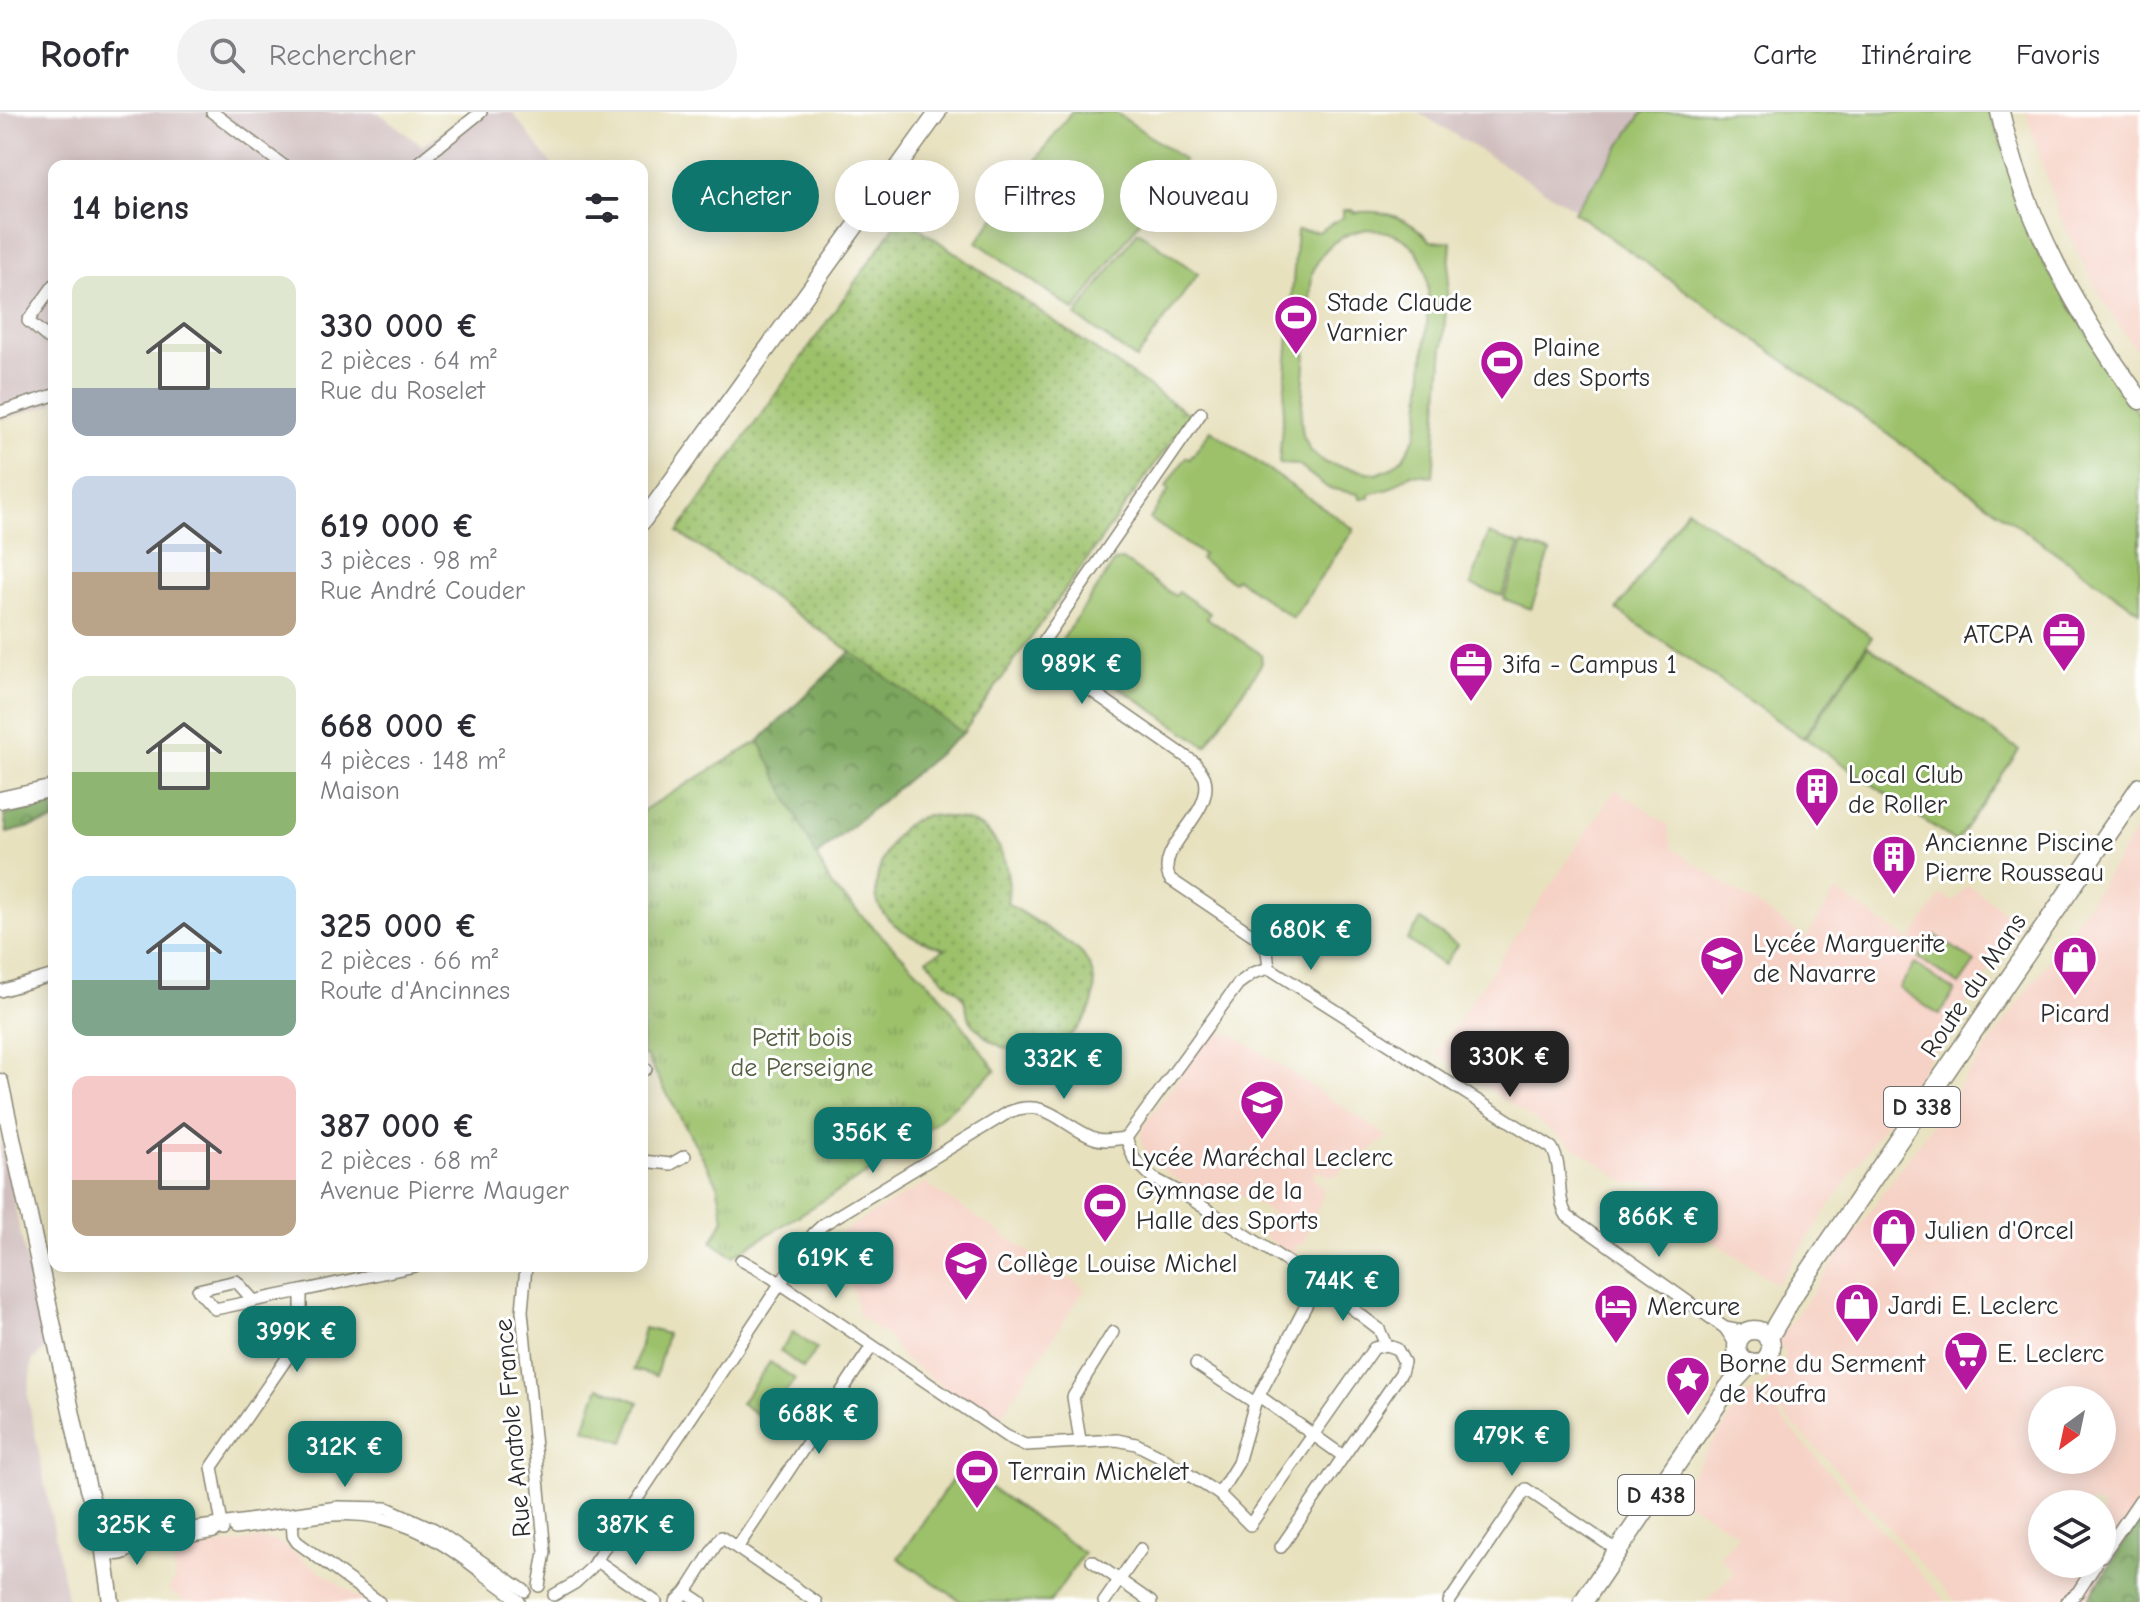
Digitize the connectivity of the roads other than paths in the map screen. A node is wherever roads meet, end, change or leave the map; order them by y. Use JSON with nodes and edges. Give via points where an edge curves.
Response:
{"nodes":[{"id":1,"x":212,"y":112,"type":"edge"},
{"id":2,"x":481,"y":112,"type":"edge"},
{"id":3,"x":938,"y":112,"type":"edge"},
{"id":4,"x":2000,"y":112,"type":"edge"},
{"id":5,"x":276,"y":160,"type":"edge"},
{"id":6,"x":421,"y":160,"type":"edge"},
{"id":7,"x":48,"y":293,"type":"edge"},
{"id":8,"x":2084,"y":314,"type":"junction"},
{"id":9,"x":48,"y":338,"type":"edge"},
{"id":10,"x":2140,"y":390,"type":"edge"},
{"id":11,"x":48,"y":397,"type":"edge"},
{"id":12,"x":2140,"y":400,"type":"edge"},
{"id":13,"x":0,"y":412,"type":"edge"},
{"id":14,"x":1201,"y":413,"type":"dead end"},
{"id":15,"x":648,"y":514,"type":"edge"},
{"id":16,"x":2140,"y":787,"type":"edge"},
{"id":17,"x":48,"y":789,"type":"edge"},
{"id":18,"x":0,"y":800,"type":"edge"},
{"id":19,"x":1269,"y":968,"type":"junction"},
{"id":20,"x":48,"y":977,"type":"edge"},
{"id":21,"x":0,"y":991,"type":"edge"},
{"id":22,"x":0,"y":1082,"type":"edge"},
{"id":23,"x":1126,"y":1138,"type":"junction"},
{"id":24,"x":685,"y":1156,"type":"dead end"},
{"id":25,"x":648,"y":1162,"type":"edge"},
{"id":26,"x":741,"y":1260,"type":"dead end"},
{"id":27,"x":345,"y":1272,"type":"edge"},
{"id":28,"x":388,"y":1272,"type":"edge"},
{"id":29,"x":525,"y":1272,"type":"edge"},
{"id":30,"x":347,"y":1281,"type":"junction"},
{"id":31,"x":780,"y":1283,"type":"junction"},
{"id":32,"x":1310,"y":1288,"type":"junction"},
{"id":33,"x":301,"y":1291,"type":"junction"},
{"id":34,"x":254,"y":1301,"type":"dead end"},
{"id":35,"x":1113,"y":1332,"type":"dead end"},
{"id":36,"x":1750,"y":1345,"type":"junction"},
{"id":37,"x":872,"y":1346,"type":"junction"},
{"id":38,"x":1392,"y":1347,"type":"junction"},
{"id":39,"x":1196,"y":1364,"type":"dead end"},
{"id":40,"x":1257,"y":1400,"type":"junction"},
{"id":41,"x":1312,"y":1434,"type":"junction"},
{"id":42,"x":1080,"y":1440,"type":"junction"},
{"id":43,"x":1343,"y":1456,"type":"junction"},
{"id":44,"x":1219,"y":1494,"type":"junction"},
{"id":45,"x":2140,"y":1500,"type":"edge"},
{"id":46,"x":292,"y":1518,"type":"junction"},
{"id":47,"x":222,"y":1527,"type":"junction"},
{"id":48,"x":106,"y":1531,"type":"junction"},
{"id":49,"x":2116,"y":1535,"type":"edge"},
{"id":50,"x":128,"y":1540,"type":"junction"},
{"id":51,"x":1281,"y":1547,"type":"dead end"},
{"id":52,"x":737,"y":1548,"type":"junction"},
{"id":53,"x":1141,"y":1549,"type":"dead end"},
{"id":54,"x":1618,"y":1551,"type":"junction"},
{"id":55,"x":596,"y":1560,"type":"junction"},
{"id":56,"x":1092,"y":1561,"type":"dead end"},
{"id":57,"x":2087,"y":1578,"type":"edge"},
{"id":58,"x":1119,"y":1580,"type":"junction"},
{"id":59,"x":539,"y":1586,"type":"junction"},
{"id":60,"x":686,"y":1592,"type":"junction"},
{"id":61,"x":110,"y":1598,"type":"edge"},
{"id":62,"x":521,"y":1598,"type":"edge"},
{"id":63,"x":555,"y":1598,"type":"edge"},
{"id":64,"x":379,"y":1602,"type":"edge"},
{"id":65,"x":656,"y":1602,"type":"edge"},
{"id":66,"x":676,"y":1602,"type":"edge"},
{"id":67,"x":701,"y":1602,"type":"edge"},
{"id":68,"x":816,"y":1602,"type":"edge"},
{"id":69,"x":1104,"y":1602,"type":"edge"},
{"id":70,"x":1151,"y":1602,"type":"edge"},
{"id":71,"x":1449,"y":1602,"type":"edge"},
{"id":72,"x":1583,"y":1602,"type":"edge"},
{"id":73,"x":2066,"y":1602,"type":"edge"}],
"edges":[{"from":1,"to":5,"type":"street"},
{"from":2,"to":6,"type":"street"},
{"from":3,"to":15,"type":"main road"},
{"from":4,"to":8,"type":"main road","via":[[2035,219]]},
{"from":7,"to":9,"type":"street","via":[[28,321]]},
{"from":8,"to":10,"type":"main road"},
{"from":8,"to":12,"type":"main road"},
{"from":11,"to":13,"type":"street"},
{"from":14,"to":19,"type":"street","via":[[1045,639],[1043,657],[1195,763],[1205,778],[1202,805],[1168,857],[1165,871],[1256,937],[1267,951]]},
{"from":16,"to":36,"type":"main road","name":"Route du Mans","number":"D 338","via":[[1796,1291]]},
{"from":17,"to":18,"type":"main road"},
{"from":19,"to":23,"type":"street","via":[[1238,984]]},
{"from":19,"to":36,"type":"street","via":[[1552,1148],[1567,1216]]},
{"from":20,"to":21,"type":"street"},
{"from":22,"to":48,"type":"main road","via":[[88,1489]]},
{"from":23,"to":31,"type":"street","via":[[1097,1140],[1031,1106],[1009,1112],[824,1224]]},
{"from":23,"to":32,"type":"street","via":[[1134,1159],[1153,1178],[1295,1267]]},
{"from":24,"to":25,"type":"street","via":[[671,1164]]},
{"from":26,"to":31,"type":"street"},
{"from":27,"to":30,"type":"street"},
{"from":28,"to":30,"type":"street"},
{"from":29,"to":59,"type":"street","name":"Rue Anatole France","via":[[522,1311],[545,1552]]},
{"from":30,"to":33,"type":"street"},
{"from":31,"to":37,"type":"street"},
{"from":31,"to":55,"type":"street"},
{"from":32,"to":38,"type":"street","via":[[1328,1290],[1379,1329]]},
{"from":32,"to":40,"type":"street","via":[[1308,1305]]},
{"from":33,"to":34,"type":"street"},
{"from":33,"to":47,"type":"street","via":[[296,1345],[212,1467]]},
{"from":35,"to":42,"type":"street","via":[[1073,1397]]},
{"from":36,"to":54,"type":"main road","number":"D 438","via":[[1728,1388]]},
{"from":37,"to":42,"type":"street","via":[[1025,1445]]},
{"from":37,"to":52,"type":"street"},
{"from":38,"to":41,"type":"street","via":[[1374,1348]]},
{"from":38,"to":43,"type":"street","via":[[1404,1362],[1401,1373]]},
{"from":39,"to":40,"type":"street"},
{"from":40,"to":41,"type":"street"},
{"from":40,"to":44,"type":"street","via":[[1238,1463]]},
{"from":41,"to":43,"type":"street"},
{"from":41,"to":44,"type":"street","via":[[1250,1525]]},
{"from":42,"to":44,"type":"street","via":[[1136,1444]]},
{"from":43,"to":51,"type":"street"},
{"from":45,"to":49,"type":"street"},
{"from":46,"to":47,"type":"street"},
{"from":46,"to":62,"type":"street","via":[[365,1515],[409,1525]]},
{"from":46,"to":64,"type":"street","via":[[297,1542]]},
{"from":47,"to":50,"type":"street","via":[[159,1543]]},
{"from":48,"to":50,"type":"main road","via":[[122,1521]]},
{"from":48,"to":50,"type":"main road","via":[[111,1551]]},
{"from":48,"to":61,"type":"main road"},
{"from":50,"to":61,"type":"main road"},
{"from":52,"to":60,"type":"street","via":[[721,1537]]},
{"from":52,"to":68,"type":"street"},
{"from":53,"to":58,"type":"street"},
{"from":54,"to":71,"type":"street","via":[[1526,1489]]},
{"from":54,"to":72,"type":"main road","number":"D 438"},
{"from":55,"to":63,"type":"street"},
{"from":55,"to":65,"type":"street"},
{"from":56,"to":58,"type":"street"},
{"from":57,"to":73,"type":"street"},
{"from":58,"to":69,"type":"street"},
{"from":58,"to":70,"type":"street"},
{"from":59,"to":62,"type":"street"},
{"from":59,"to":63,"type":"street"},
{"from":60,"to":66,"type":"street"},
{"from":60,"to":67,"type":"street"}]}
